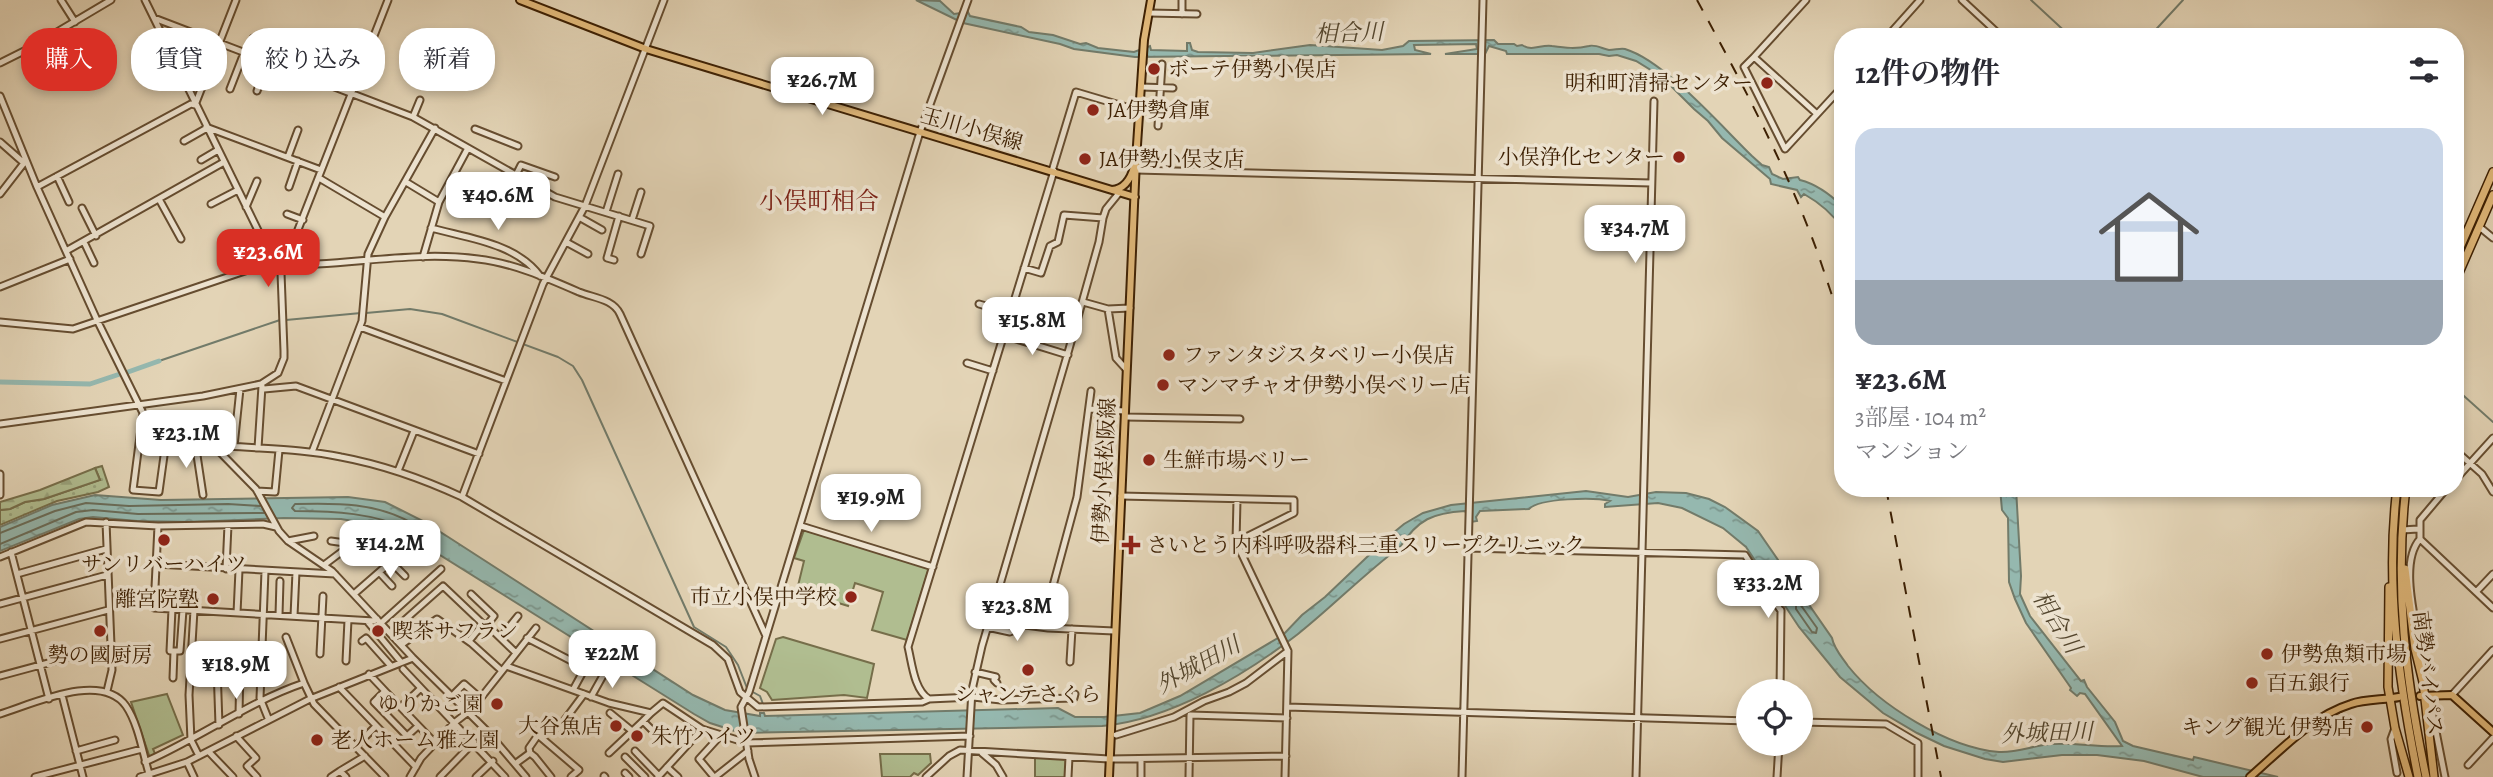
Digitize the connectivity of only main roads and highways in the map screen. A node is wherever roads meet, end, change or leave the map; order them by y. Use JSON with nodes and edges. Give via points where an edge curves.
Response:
{"nodes":[{"id":1,"x":520,"y":0,"type":"edge"},
{"id":2,"x":1152,"y":0,"type":"edge"},
{"id":3,"x":1136,"y":160,"type":"junction"},
{"id":4,"x":2493,"y":172,"type":"edge"},
{"id":5,"x":1110,"y":190,"type":"junction"},
{"id":6,"x":2493,"y":195,"type":"edge"},
{"id":7,"x":1135,"y":197,"type":"junction"},
{"id":8,"x":2464,"y":238,"type":"edge"},
{"id":9,"x":2464,"y":261,"type":"edge"},
{"id":10,"x":2397,"y":497,"type":"edge"},
{"id":11,"x":2404,"y":497,"type":"edge"},
{"id":12,"x":2398,"y":530,"type":"junction"},
{"id":13,"x":2425,"y":696,"type":"junction"},
{"id":14,"x":2399,"y":697,"type":"dead end"},
{"id":15,"x":2389,"y":699,"type":"junction"},
{"id":16,"x":2493,"y":732,"type":"edge"},
{"id":17,"x":1109,"y":777,"type":"edge"},
{"id":18,"x":2250,"y":777,"type":"edge"},
{"id":19,"x":2409,"y":777,"type":"edge"},
{"id":20,"x":2418,"y":777,"type":"edge"},
{"id":21,"x":2426,"y":777,"type":"edge"},
{"id":22,"x":2434,"y":777,"type":"edge"}],
"edges":[{"from":1,"to":5,"type":"main road","name":"玉川小俣線","via":[[646,49]]},
{"from":2,"to":3,"type":"main road","name":"伊勢小俣松阪線","via":[[1144,40]]},
{"from":3,"to":5,"type":"main road","via":[[1126,183]]},
{"from":3,"to":7,"type":"main road","name":"伊勢小俣松阪線"},
{"from":4,"to":8,"type":"highway"},
{"from":5,"to":7,"type":"main road","name":"玉川小俣線"},
{"from":6,"to":9,"type":"highway"},
{"from":7,"to":17,"type":"main road","name":"伊勢小俣松阪線"},
{"from":10,"to":12,"type":"highway","name":"南勢バイパス"},
{"from":11,"to":12,"type":"highway","name":"南勢バイパス"},
{"from":12,"to":13,"type":"highway"},
{"from":12,"to":15,"type":"highway","via":[[2389,553]]},
{"from":12,"to":20,"type":"highway","name":"南勢バイパス","via":[[2394,595],[2399,666]]},
{"from":12,"to":21,"type":"highway","name":"南勢バイパス","via":[[2405,663]]},
{"from":13,"to":16,"type":"main road","via":[[2452,695]]},
{"from":13,"to":22,"type":"highway"},
{"from":14,"to":15,"type":"main road"},
{"from":15,"to":18,"type":"main road","via":[[2352,703],[2333,712]]},
{"from":15,"to":19,"type":"highway"}]}
